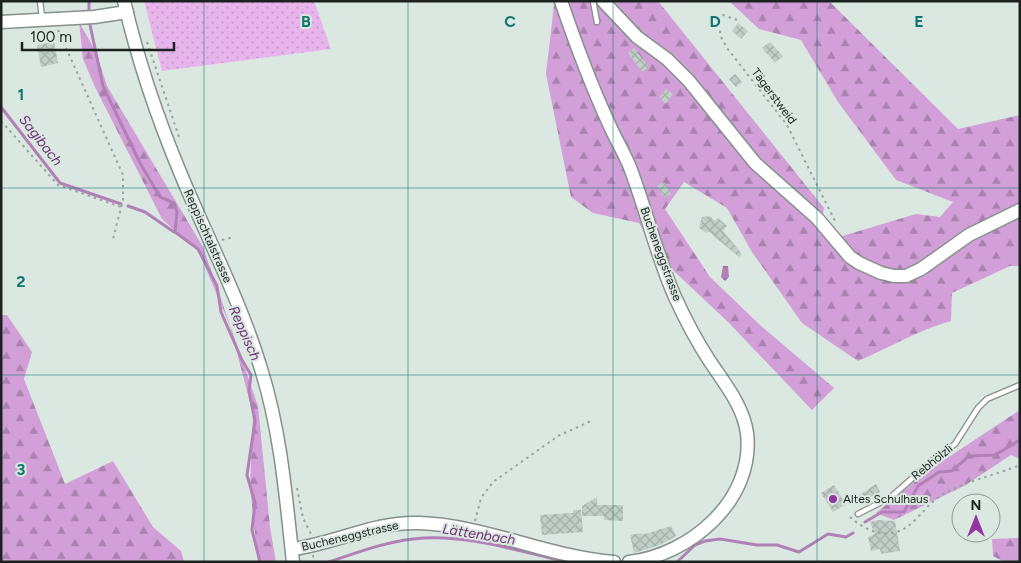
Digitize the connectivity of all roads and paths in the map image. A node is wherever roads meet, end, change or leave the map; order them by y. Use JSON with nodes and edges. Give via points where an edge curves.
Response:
{"nodes":[{"id":1,"x":40,"y":1,"type":"edge"},
{"id":2,"x":561,"y":1,"type":"edge"},
{"id":3,"x":593,"y":1,"type":"edge"},
{"id":4,"x":603,"y":1,"type":"edge"},
{"id":5,"x":125,"y":7,"type":"edge"},
{"id":6,"x":48,"y":18,"type":"junction"},
{"id":7,"x":737,"y":20,"type":"dead end"},
{"id":8,"x":1,"y":22,"type":"edge"},
{"id":9,"x":597,"y":22,"type":"dead end"},
{"id":10,"x":1,"y":121,"type":"edge"},
{"id":11,"x":121,"y":207,"type":"junction"},
{"id":12,"x":1020,"y":210,"type":"edge"},
{"id":13,"x":835,"y":222,"type":"dead end"},
{"id":14,"x":112,"y":239,"type":"dead end"},
{"id":15,"x":1020,"y":385,"type":"edge"},
{"id":16,"x":591,"y":421,"type":"dead end"},
{"id":17,"x":1020,"y":465,"type":"edge"},
{"id":18,"x":858,"y":514,"type":"dead end"},
{"id":19,"x":850,"y":517,"type":"dead end"},
{"id":20,"x":473,"y":531,"type":"junction"},
{"id":21,"x":293,"y":555,"type":"edge"},
{"id":22,"x":614,"y":562,"type":"edge"},
{"id":23,"x":628,"y":562,"type":"edge"}],
"edges":[{"from":1,"to":6,"type":"lane"},
{"from":2,"to":23,"type":"street","name":"Bucheneggstrasse","via":[[609,124],[628,163],[674,295],[696,340],[739,406],[747,434],[743,469],[737,487],[716,518],[696,535],[667,552]]},
{"from":3,"to":9,"type":"lane"},
{"from":4,"to":12,"type":"street","via":[[638,37],[689,81],[755,163],[817,218],[859,263],[881,273],[906,276],[969,235]]},
{"from":5,"to":6,"type":"street","via":[[94,17]]},
{"from":5,"to":21,"type":"street","name":"Reppischtalstrasse","via":[[167,137],[231,287],[262,373],[282,467]]},
{"from":6,"to":8,"type":"street"},
{"from":6,"to":11,"type":"path","via":[[80,77],[123,175]]},
{"from":7,"to":13,"type":"path","name":"Tägerstweid","via":[[723,15],[718,21],[721,37],[787,125]]},
{"from":10,"to":11,"type":"path","via":[[58,184]]},
{"from":11,"to":14,"type":"path"},
{"from":15,"to":18,"type":"lane","name":"Rebhölzli","via":[[987,398],[955,444],[891,497]]},
{"from":16,"to":20,"type":"path","via":[[558,436],[488,487],[481,498]]},
{"from":17,"to":19,"type":"path","via":[[969,480],[941,495],[904,529],[894,533],[865,529]]},
{"from":20,"to":21,"type":"street","name":"Bucheneggstrasse","via":[[435,524],[379,526]]},
{"from":20,"to":22,"type":"street","name":"Bucheneggstrasse"}]}
